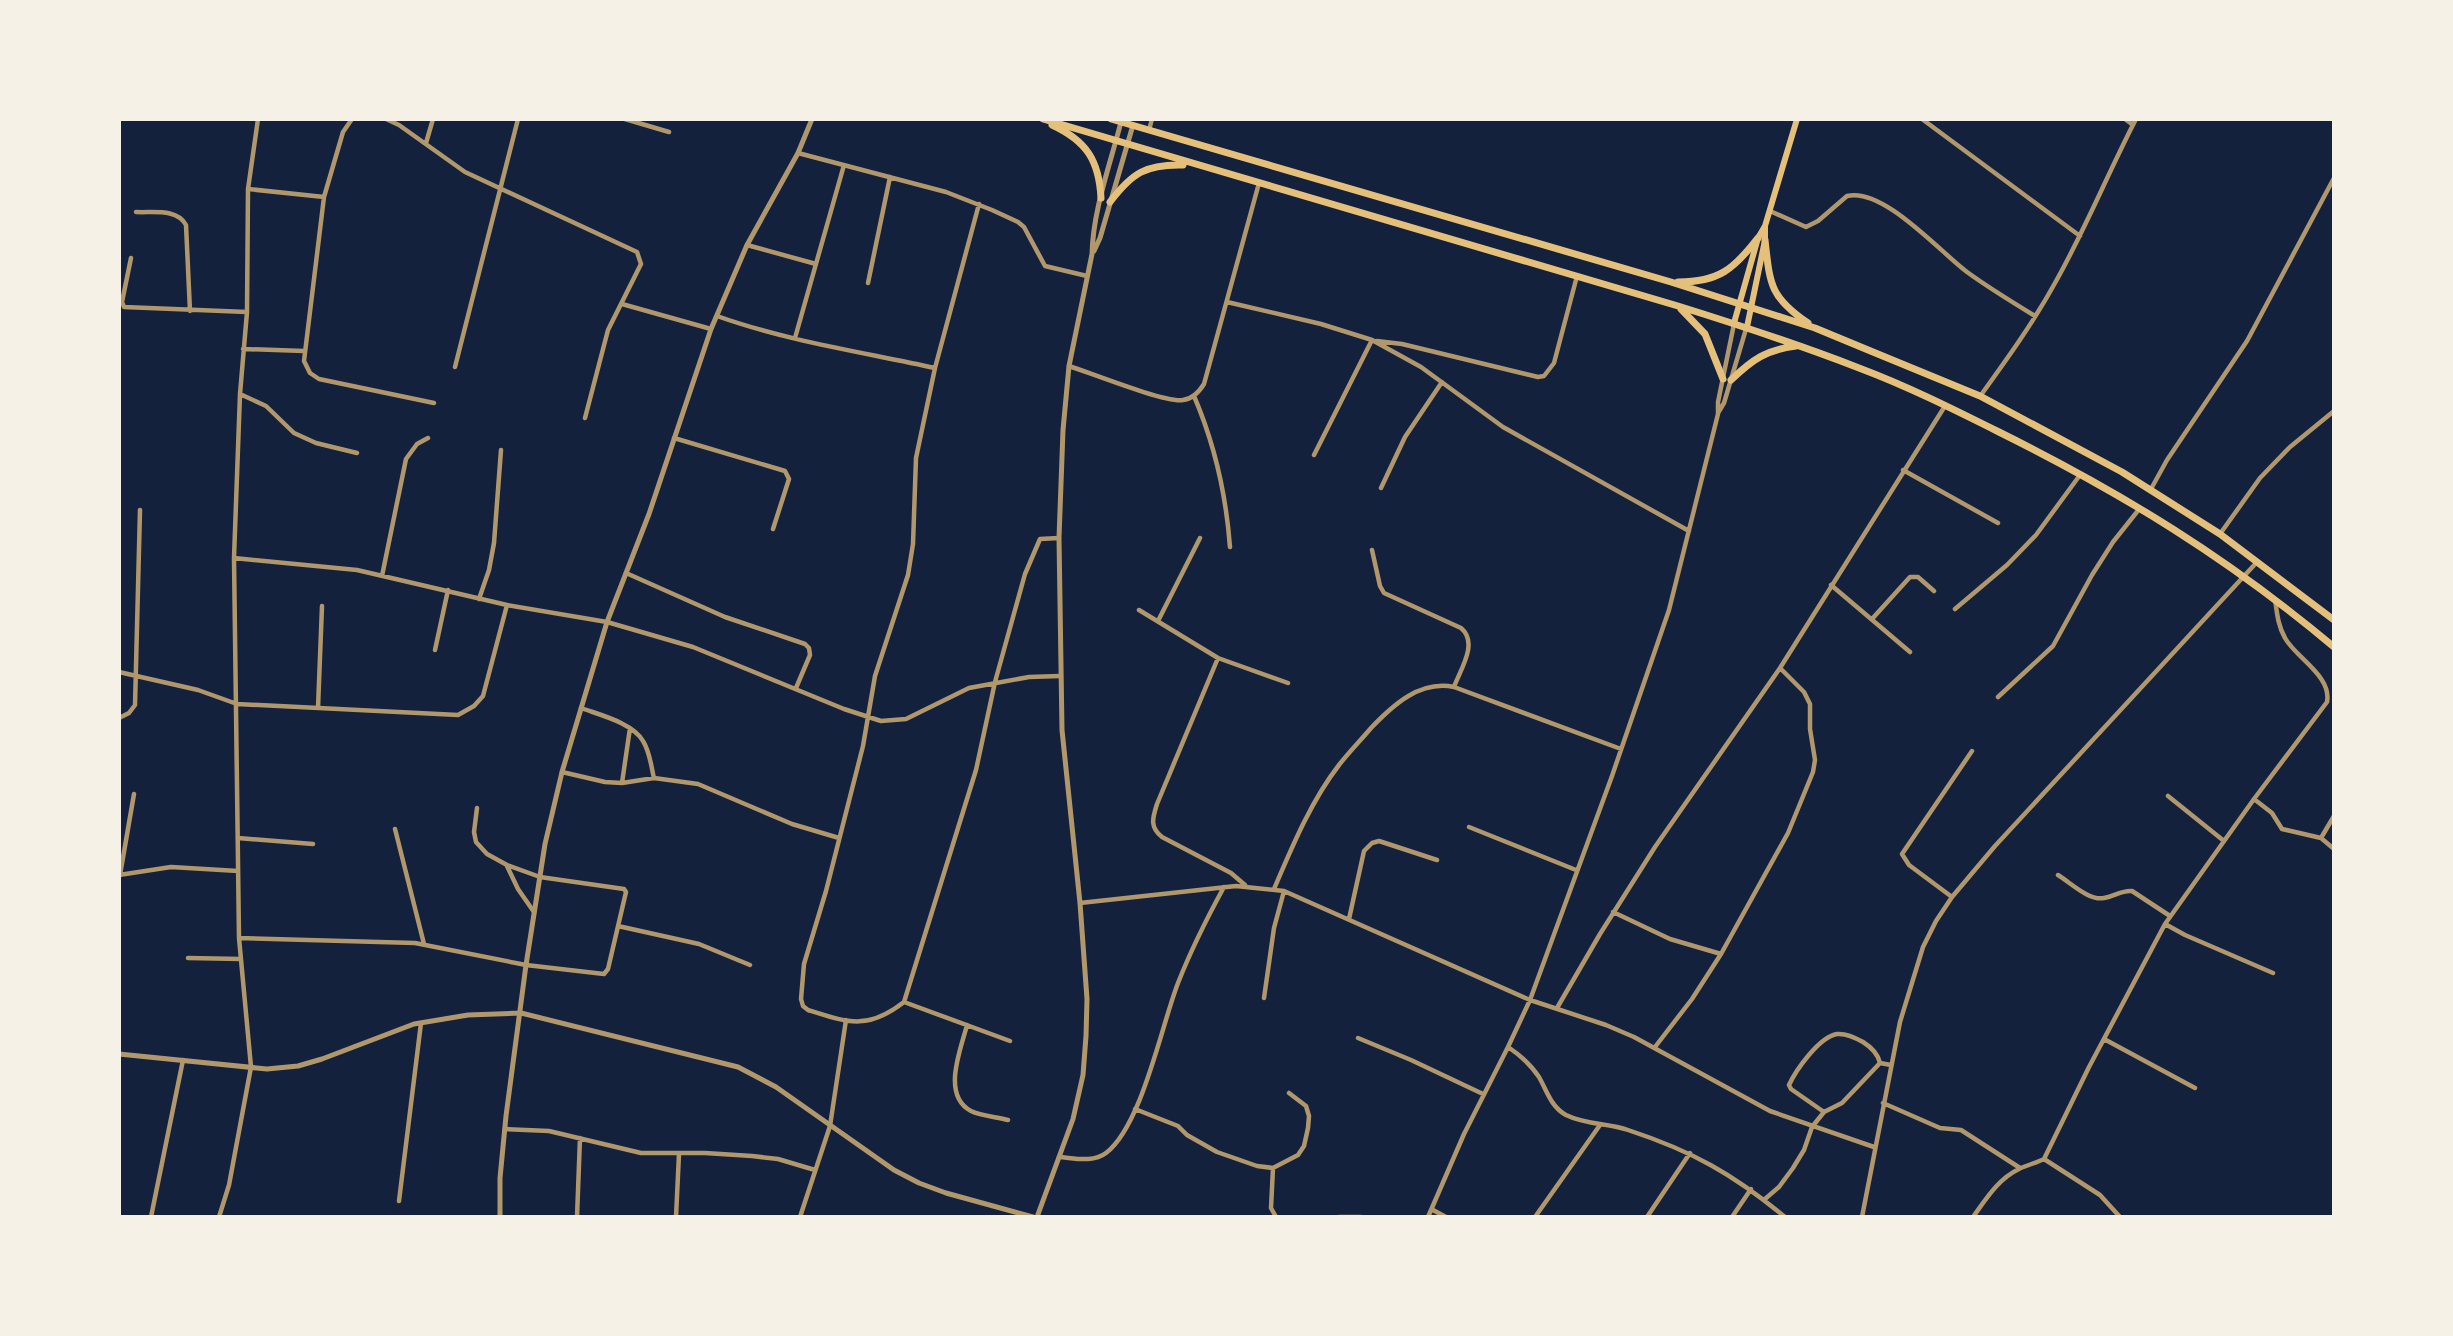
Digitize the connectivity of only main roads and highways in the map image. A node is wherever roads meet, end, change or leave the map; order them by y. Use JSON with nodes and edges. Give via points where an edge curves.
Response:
{"nodes":[{"id":1,"x":1041,"y":119,"type":"edge"},
{"id":2,"x":1111,"y":119,"type":"edge"},
{"id":3,"x":1797,"y":119,"type":"edge"},
{"id":4,"x":1194,"y":165,"type":"junction"},
{"id":5,"x":1101,"y":198,"type":"road end"},
{"id":6,"x":1111,"y":202,"type":"road end"},
{"id":7,"x":1762,"y":239,"type":"junction"},
{"id":8,"x":1671,"y":282,"type":"junction"},
{"id":9,"x":1739,"y":304,"type":"junction"},
{"id":10,"x":1678,"y":306,"type":"junction"},
{"id":11,"x":1751,"y":307,"type":"junction"},
{"id":12,"x":1734,"y":323,"type":"junction"},
{"id":13,"x":1747,"y":327,"type":"junction"},
{"id":14,"x":1815,"y":328,"type":"junction"},
{"id":15,"x":1798,"y":345,"type":"junction"},
{"id":16,"x":2334,"y":620,"type":"edge"},
{"id":17,"x":2334,"y":646,"type":"edge"}],
"edges":[{"from":1,"to":4,"type":"main road"},
{"from":1,"to":5,"type":"main road","via":[[1088,150],[1098,172]]},
{"from":2,"to":8,"type":"main road"},
{"from":3,"to":7,"type":"main road"},
{"from":4,"to":6,"type":"main road","via":[[1148,168],[1128,181]]},
{"from":4,"to":10,"type":"main road"},
{"from":7,"to":8,"type":"main road","via":[[1714,279]]},
{"from":7,"to":9,"type":"main road"},
{"from":7,"to":11,"type":"main road"},
{"from":7,"to":14,"type":"main road","via":[[1778,298]]},
{"from":8,"to":9,"type":"main road"},
{"from":9,"to":11,"type":"main road"},
{"from":9,"to":12,"type":"main road"},
{"from":10,"to":12,"type":"main road"},
{"from":10,"to":15,"type":"main road","via":[[1705,334],[1727,379],[1761,355]]},
{"from":11,"to":13,"type":"main road"},
{"from":11,"to":14,"type":"main road"},
{"from":12,"to":13,"type":"main road"},
{"from":13,"to":15,"type":"main road"},
{"from":14,"to":16,"type":"main road","via":[[1980,396],[2058,436],[2220,534]]},
{"from":15,"to":17,"type":"main road","via":[[1945,405],[2141,508],[2200,544]]}]}
